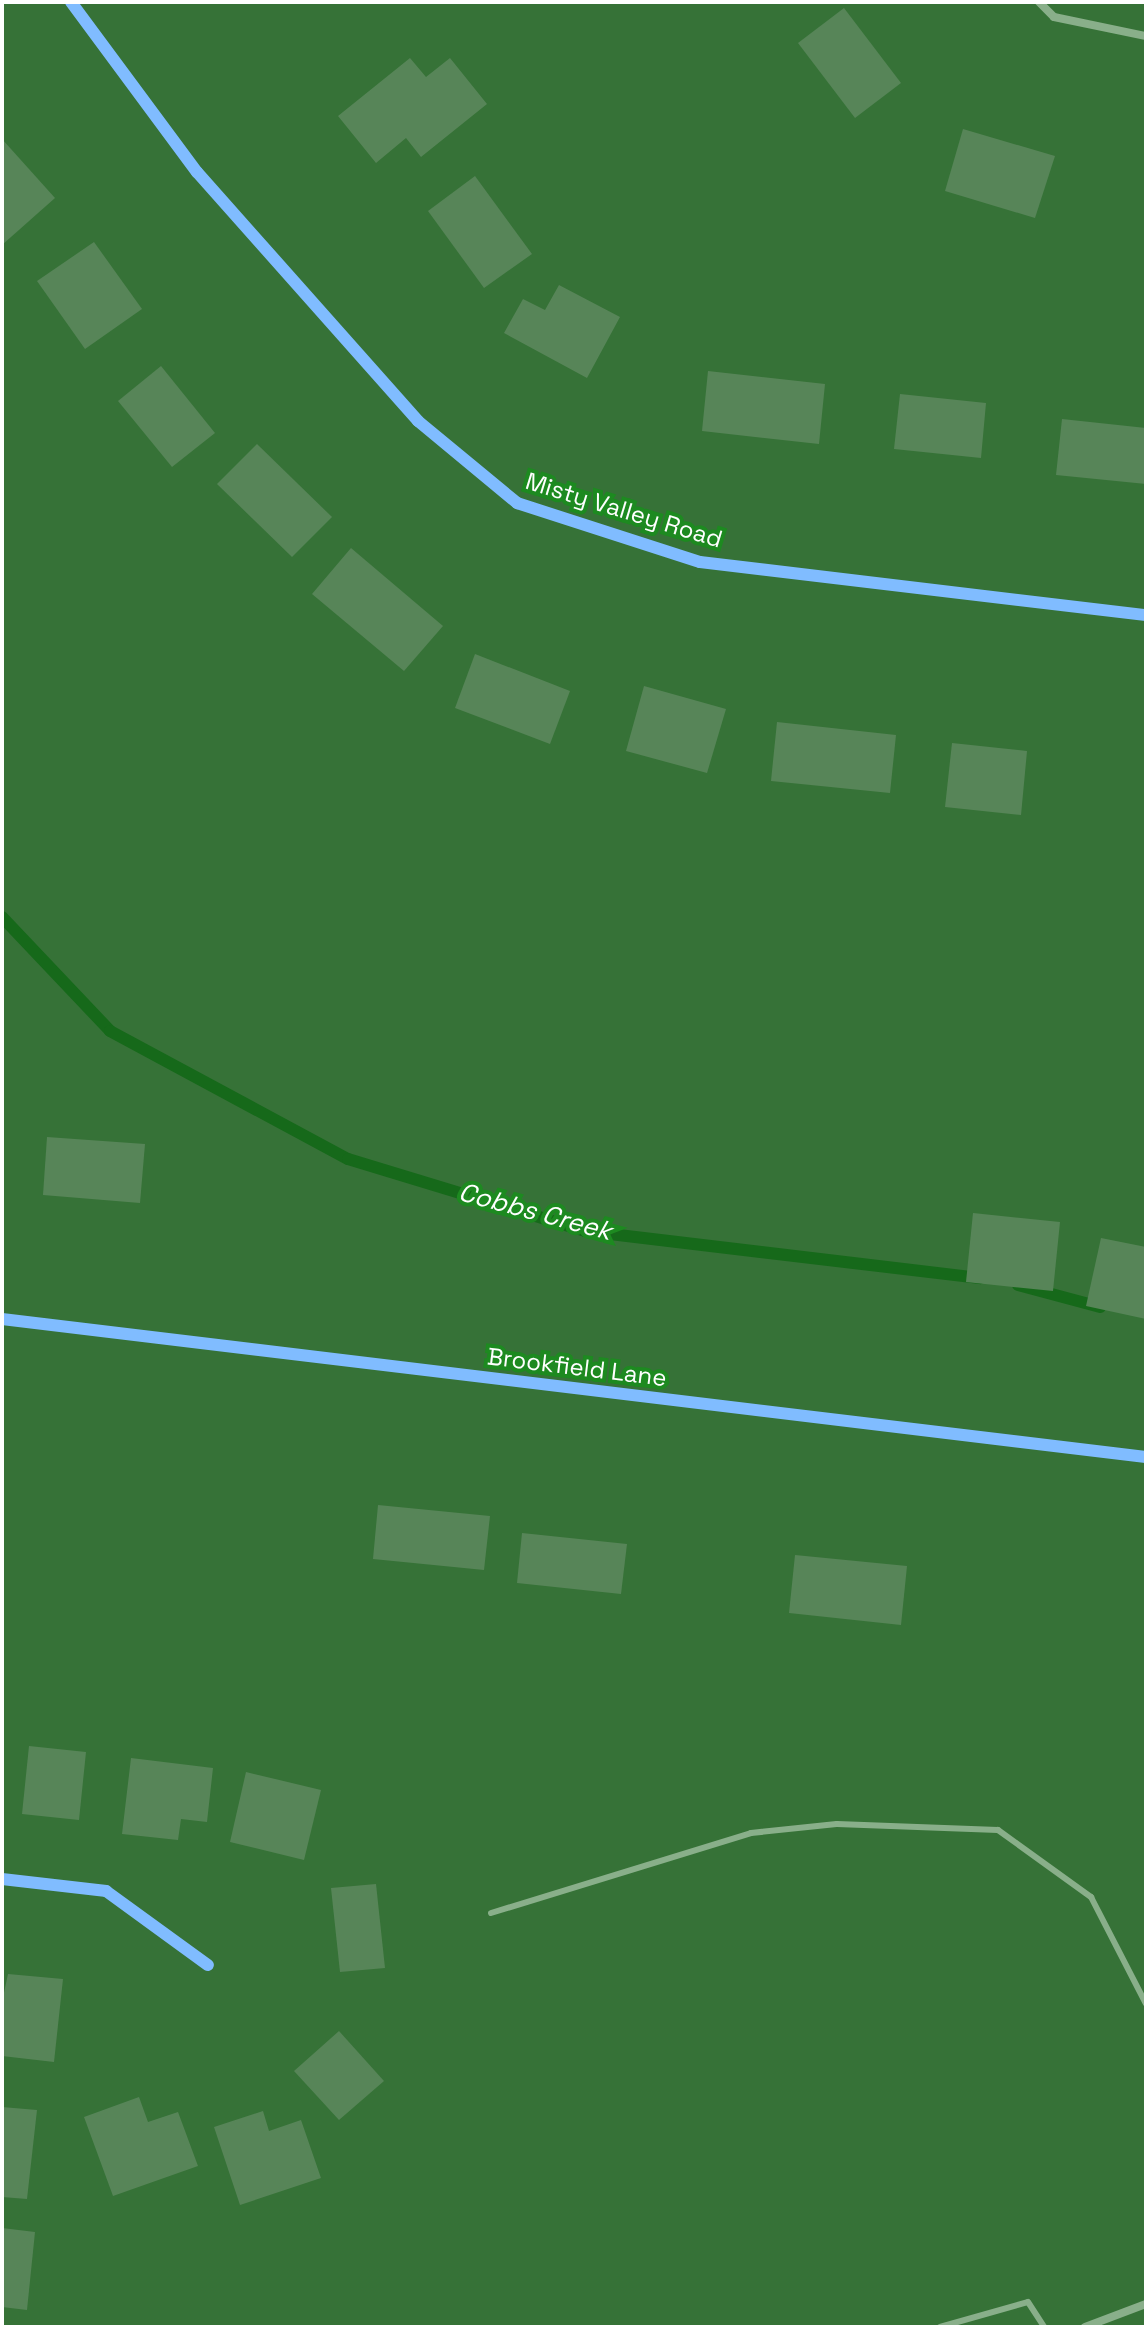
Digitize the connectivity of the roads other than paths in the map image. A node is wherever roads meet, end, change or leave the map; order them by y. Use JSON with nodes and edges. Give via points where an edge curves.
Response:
{"nodes":[{"id":1,"x":71,"y":2,"type":"edge"},
{"id":2,"x":1039,"y":2,"type":"edge"},
{"id":3,"x":1146,"y":36,"type":"edge"},
{"id":4,"x":1146,"y":615,"type":"edge"},
{"id":5,"x":2,"y":1319,"type":"edge"},
{"id":6,"x":1146,"y":1457,"type":"edge"},
{"id":7,"x":2,"y":1879,"type":"edge"},
{"id":8,"x":491,"y":1913,"type":"dead end"},
{"id":9,"x":208,"y":1965,"type":"dead end"},
{"id":10,"x":1146,"y":2004,"type":"edge"},
{"id":11,"x":1146,"y":2304,"type":"edge"},
{"id":12,"x":940,"y":2327,"type":"edge"},
{"id":13,"x":1044,"y":2327,"type":"edge"},
{"id":14,"x":1085,"y":2327,"type":"edge"}],
"edges":[{"from":1,"to":4,"type":"street","name":"Misty Valley Road","via":[[197,172],[418,421],[517,503],[700,562]]},
{"from":2,"to":3,"type":"street","via":[[1054,17]]},
{"from":5,"to":6,"type":"street","name":"Brookfield Lane"},
{"from":7,"to":9,"type":"street","via":[[106,1891]]},
{"from":8,"to":10,"type":"lane","via":[[751,1833],[837,1824],[998,1830],[1091,1897]]},
{"from":11,"to":14,"type":"street"},
{"from":12,"to":13,"type":"lane","via":[[1028,2302]]}]}
